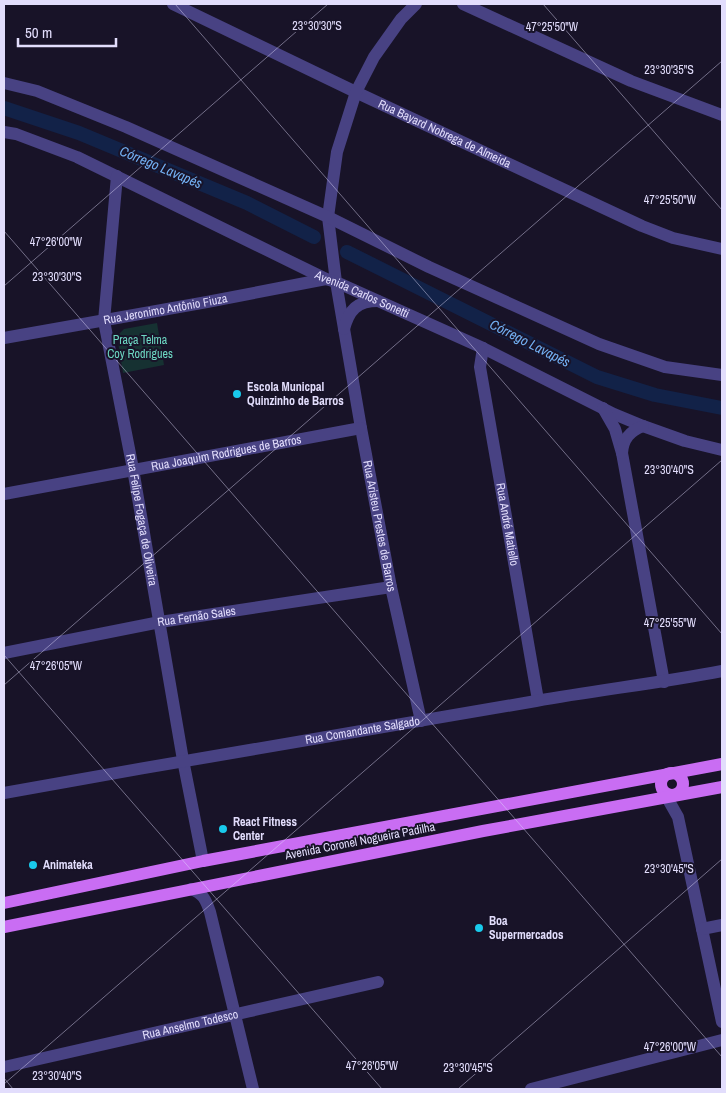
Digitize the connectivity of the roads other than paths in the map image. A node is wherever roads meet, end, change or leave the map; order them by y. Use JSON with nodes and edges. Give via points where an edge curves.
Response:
{"nodes":[{"id":1,"x":173,"y":4,"type":"edge"},
{"id":2,"x":416,"y":4,"type":"edge"},
{"id":3,"x":463,"y":4,"type":"edge"},
{"id":4,"x":4,"y":83,"type":"edge"},
{"id":5,"x":356,"y":92,"type":"junction"},
{"id":6,"x":722,"y":116,"type":"edge"},
{"id":7,"x":4,"y":132,"type":"edge"},
{"id":8,"x":117,"y":176,"type":"junction"},
{"id":9,"x":328,"y":217,"type":"junction"},
{"id":10,"x":722,"y":249,"type":"edge"},
{"id":11,"x":331,"y":281,"type":"junction"},
{"id":12,"x":378,"y":301,"type":"junction"},
{"id":13,"x":104,"y":321,"type":"junction"},
{"id":14,"x":344,"y":329,"type":"junction"},
{"id":15,"x":4,"y":338,"type":"edge"},
{"id":16,"x":483,"y":348,"type":"junction"},
{"id":17,"x":722,"y":375,"type":"edge"},
{"id":18,"x":603,"y":408,"type":"junction"},
{"id":19,"x":643,"y":426,"type":"junction"},
{"id":20,"x":361,"y":428,"type":"junction"},
{"id":21,"x":722,"y":450,"type":"edge"},
{"id":22,"x":622,"y":454,"type":"junction"},
{"id":23,"x":133,"y":469,"type":"junction"},
{"id":24,"x":4,"y":494,"type":"edge"},
{"id":25,"x":391,"y":586,"type":"junction"},
{"id":26,"x":160,"y":622,"type":"junction"},
{"id":27,"x":4,"y":653,"type":"edge"},
{"id":28,"x":722,"y":671,"type":"edge"},
{"id":29,"x":664,"y":682,"type":"junction"},
{"id":30,"x":538,"y":700,"type":"junction"},
{"id":31,"x":421,"y":721,"type":"junction"},
{"id":32,"x":183,"y":760,"type":"junction"},
{"id":33,"x":722,"y":764,"type":"edge"},
{"id":34,"x":669,"y":774,"type":"junction"},
{"id":35,"x":722,"y":787,"type":"edge"},
{"id":36,"x":4,"y":793,"type":"edge"},
{"id":37,"x":674,"y":794,"type":"junction"},
{"id":38,"x":203,"y":861,"type":"junction"},
{"id":39,"x":224,"y":882,"type":"junction"},
{"id":40,"x":191,"y":888,"type":"junction"},
{"id":41,"x":4,"y":903,"type":"edge"},
{"id":42,"x":210,"y":912,"type":"junction"},
{"id":43,"x":722,"y":925,"type":"edge"},
{"id":44,"x":4,"y":927,"type":"edge"},
{"id":45,"x":702,"y":929,"type":"junction"},
{"id":46,"x":378,"y":982,"type":"dead end"},
{"id":47,"x":234,"y":1014,"type":"junction"},
{"id":48,"x":722,"y":1022,"type":"edge"},
{"id":49,"x":722,"y":1040,"type":"edge"},
{"id":50,"x":4,"y":1067,"type":"edge"},
{"id":51,"x":253,"y":1089,"type":"edge"},
{"id":52,"x":531,"y":1089,"type":"edge"}],
"edges":[{"from":1,"to":5,"type":"street","name":"Rua Bayard Nobrega de Almeida"},
{"from":2,"to":5,"type":"street","name":"Rua Aristeu Prestes de Barros","via":[[374,57]]},
{"from":3,"to":6,"type":"street","via":[[631,81]]},
{"from":4,"to":9,"type":"street","via":[[37,90],[117,123]]},
{"from":5,"to":9,"type":"street","name":"Rua Aristeu Prestes de Barros","via":[[338,152]]},
{"from":5,"to":10,"type":"street","name":"Rua Bayard Nobrega de Almeida","via":[[642,226],[673,238]]},
{"from":7,"to":8,"type":"street","name":"Avenida Carlos Sonetti","via":[[77,157]]},
{"from":8,"to":11,"type":"street","name":"Avenida Carlos Sonetti"},
{"from":8,"to":13,"type":"street","name":"Rua Felipe Fogaça de Oliveira"},
{"from":9,"to":11,"type":"street","name":"Rua Aristeu Prestes de Barros"},
{"from":9,"to":17,"type":"street","via":[[599,344],[665,367]]},
{"from":11,"to":12,"type":"street","name":"Avenida Carlos Sonetti"},
{"from":11,"to":13,"type":"street","name":"Rua Jeronimo Antônio Fiuza"},
{"from":11,"to":14,"type":"street","name":"Rua Aristeu Prestes de Barros"},
{"from":12,"to":14,"type":"street","via":[[363,302],[354,309]]},
{"from":12,"to":16,"type":"street","name":"Avenida Carlos Sonetti"},
{"from":13,"to":15,"type":"street","name":"Rua Jeronimo Antônio Fiuza"},
{"from":13,"to":23,"type":"street","name":"Rua Felipe Fogaça de Oliveira"},
{"from":14,"to":20,"type":"street","name":"Rua Aristeu Prestes de Barros"},
{"from":16,"to":18,"type":"street","name":"Avenida Carlos Sonetti"},
{"from":16,"to":30,"type":"street","name":"Rua André Matiello","via":[[480,367]]},
{"from":18,"to":19,"type":"street","name":"Avenida Carlos Sonetti"},
{"from":18,"to":22,"type":"street","via":[[615,429]]},
{"from":19,"to":21,"type":"street","name":"Avenida Carlos Sonetti"},
{"from":19,"to":22,"type":"street","via":[[629,434],[623,443]]},
{"from":20,"to":23,"type":"street","name":"Rua Joaquim Rodrigues de Barros"},
{"from":20,"to":25,"type":"street","name":"Rua Aristeu Prestes de Barros"},
{"from":22,"to":29,"type":"street"},
{"from":23,"to":24,"type":"street","name":"Rua Joaquim Rodrigues de Barros"},
{"from":23,"to":26,"type":"street","name":"Rua Felipe Fogaça de Oliveira"},
{"from":25,"to":26,"type":"street","name":"Rua Fernão Sales"},
{"from":25,"to":31,"type":"street","name":"Rua Aristeu Prestes de Barros"},
{"from":26,"to":27,"type":"street","name":"Rua Fernão Sales"},
{"from":26,"to":32,"type":"street","name":"Rua Felipe Fogaça de Oliveira"},
{"from":28,"to":29,"type":"street","name":"Rua Comandante Salgado"},
{"from":29,"to":30,"type":"street","name":"Rua Comandante Salgado"},
{"from":30,"to":31,"type":"street","name":"Rua Comandante Salgado"},
{"from":31,"to":32,"type":"street","name":"Rua Comandante Salgado"},
{"from":32,"to":36,"type":"street","name":"Rua Comandante Salgado"},
{"from":32,"to":38,"type":"street","name":"Rua Felipe Fogaça de Oliveira"},
{"from":33,"to":34,"type":"main road","name":"Avenida Coronel Nogueira Padilha"},
{"from":34,"to":37,"type":"main road","via":[[681,778],[682,784]]},
{"from":34,"to":37,"type":"main road","via":[[660,783],[661,789]]},
{"from":34,"to":38,"type":"main road","name":"Avenida Coronel Nogueira Padilha"},
{"from":35,"to":37,"type":"main road","name":"Avenida Coronel Nogueira Padilha"},
{"from":37,"to":39,"type":"main road","name":"Avenida Coronel Nogueira Padilha"},
{"from":37,"to":45,"type":"street"},
{"from":38,"to":41,"type":"main road","name":"Avenida Coronel Nogueira Padilha"},
{"from":39,"to":40,"type":"main road","name":"Avenida Coronel Nogueira Padilha"},
{"from":39,"to":42,"type":"street","via":[[212,894]]},
{"from":40,"to":42,"type":"street","via":[[204,896]]},
{"from":40,"to":44,"type":"main road","name":"Avenida Coronel Nogueira Padilha"},
{"from":42,"to":47,"type":"street"},
{"from":43,"to":45,"type":"street"},
{"from":45,"to":48,"type":"street"},
{"from":46,"to":47,"type":"street","name":"Rua Anselmo Todesco"},
{"from":47,"to":50,"type":"street","name":"Rua Anselmo Todesco"},
{"from":47,"to":51,"type":"street"},
{"from":49,"to":52,"type":"street"}]}
